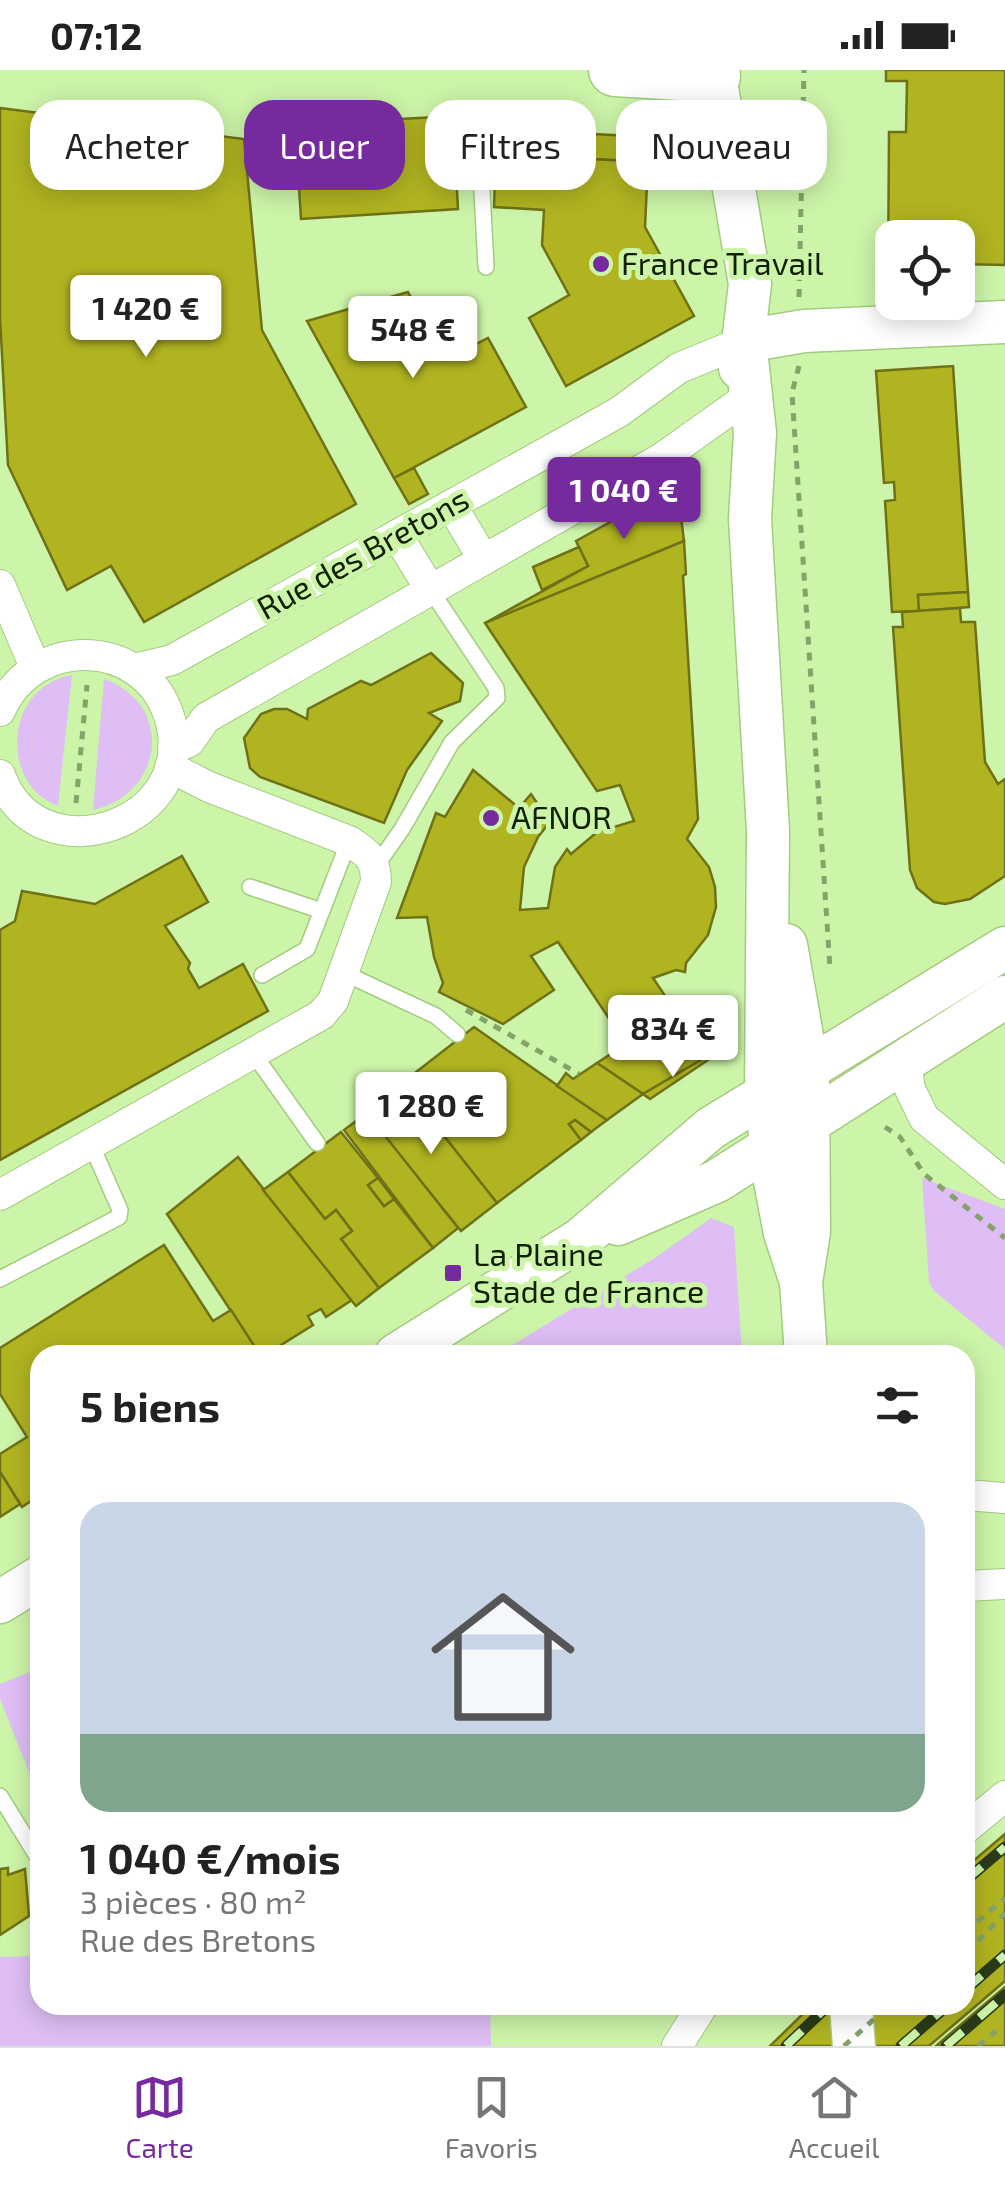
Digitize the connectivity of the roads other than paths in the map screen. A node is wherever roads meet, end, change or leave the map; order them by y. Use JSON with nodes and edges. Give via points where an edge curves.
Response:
{"nodes":[{"id":1,"x":616,"y":70,"type":"edge"},
{"id":2,"x":714,"y":73,"type":"edge"},
{"id":3,"x":482,"y":190,"type":"edge"},
{"id":4,"x":486,"y":268,"type":"dead end"},
{"id":5,"x":1005,"y":322,"type":"edge"},
{"id":6,"x":745,"y":341,"type":"junction"},
{"id":7,"x":742,"y":403,"type":"junction"},
{"id":8,"x":451,"y":505,"type":"junction"},
{"id":9,"x":398,"y":535,"type":"junction"},
{"id":10,"x":484,"y":560,"type":"junction"},
{"id":11,"x":0,"y":585,"type":"edge"},
{"id":12,"x":430,"y":589,"type":"junction"},
{"id":13,"x":35,"y":667,"type":"junction"},
{"id":14,"x":134,"y":669,"type":"junction"},
{"id":15,"x":0,"y":711,"type":"edge"},
{"id":16,"x":171,"y":757,"type":"junction"},
{"id":17,"x":1,"y":780,"type":"edge"},
{"id":18,"x":768,"y":830,"type":"junction"},
{"id":19,"x":350,"y":841,"type":"junction"},
{"id":20,"x":376,"y":874,"type":"junction"},
{"id":21,"x":250,"y":887,"type":"dead end"},
{"id":22,"x":322,"y":910,"type":"junction"},
{"id":23,"x":1005,"y":948,"type":"edge"},
{"id":24,"x":344,"y":973,"type":"junction"},
{"id":25,"x":262,"y":975,"type":"dead end"},
{"id":26,"x":1005,"y":997,"type":"edge"},
{"id":27,"x":458,"y":1034,"type":"dead end"},
{"id":28,"x":254,"y":1053,"type":"junction"},
{"id":29,"x":906,"y":1061,"type":"junction"},
{"id":30,"x":808,"y":1070,"type":"junction"},
{"id":31,"x":766,"y":1095,"type":"junction"},
{"id":32,"x":808,"y":1124,"type":"junction"},
{"id":33,"x":317,"y":1143,"type":"dead end"},
{"id":34,"x":91,"y":1144,"type":"junction"},
{"id":35,"x":770,"y":1147,"type":"junction"},
{"id":36,"x":1005,"y":1184,"type":"edge"},
{"id":37,"x":0,"y":1195,"type":"edge"},
{"id":38,"x":581,"y":1240,"type":"junction"},
{"id":39,"x":0,"y":1279,"type":"edge"},
{"id":40,"x":801,"y":1282,"type":"junction"},
{"id":41,"x":412,"y":1345,"type":"edge"},
{"id":42,"x":805,"y":1345,"type":"edge"},
{"id":43,"x":975,"y":1496,"type":"edge"},
{"id":44,"x":1005,"y":1498,"type":"edge"},
{"id":45,"x":30,"y":1583,"type":"edge"},
{"id":46,"x":1005,"y":1584,"type":"edge"},
{"id":47,"x":975,"y":1586,"type":"edge"},
{"id":48,"x":0,"y":1602,"type":"edge"},
{"id":49,"x":0,"y":1796,"type":"edge"},
{"id":50,"x":1005,"y":1796,"type":"edge"},
{"id":51,"x":975,"y":1821,"type":"edge"},
{"id":52,"x":30,"y":1845,"type":"edge"},
{"id":53,"x":698,"y":2015,"type":"edge"},
{"id":54,"x":852,"y":2015,"type":"edge"},
{"id":55,"x":678,"y":2046,"type":"edge"},
{"id":56,"x":854,"y":2046,"type":"edge"}],
"edges":[{"from":1,"to":2,"type":"highway"},
{"from":2,"to":6,"type":"street","via":[[750,284]]},
{"from":3,"to":4,"type":"lane"},
{"from":5,"to":6,"type":"street","via":[[804,330]]},
{"from":6,"to":7,"type":"street"},
{"from":6,"to":8,"type":"street","name":"Rue des Bretons","via":[[679,368],[619,412]]},
{"from":7,"to":10,"type":"street","name":"Rue des Bretons","via":[[662,458]]},
{"from":7,"to":18,"type":"street","via":[[755,433],[750,520]]},
{"from":8,"to":9,"type":"street","name":"Rue des Bretons"},
{"from":8,"to":10,"type":"street"},
{"from":9,"to":12,"type":"street"},
{"from":9,"to":14,"type":"street","name":"Rue des Bretons","via":[[172,660]]},
{"from":10,"to":12,"type":"street","name":"Rue des Bretons"},
{"from":11,"to":13,"type":"street"},
{"from":12,"to":16,"type":"street","name":"Rue des Bretons","via":[[206,718]]},
{"from":12,"to":20,"type":"lane","via":[[498,698],[452,742]]},
{"from":13,"to":14,"type":"street","via":[[89,654]]},
{"from":13,"to":15,"type":"street"},
{"from":14,"to":16,"type":"street","via":[[156,690],[170,718]]},
{"from":16,"to":17,"type":"street","name":"Rue des Bretons","via":[[156,796],[134,817],[105,830],[73,832],[45,824],[20,807]]},
{"from":16,"to":19,"type":"street","via":[[210,787]]},
{"from":18,"to":30,"type":"street"},
{"from":18,"to":31,"type":"street"},
{"from":19,"to":20,"type":"street","via":[[368,853]]},
{"from":19,"to":22,"type":"lane"},
{"from":20,"to":24,"type":"street"},
{"from":21,"to":22,"type":"lane"},
{"from":22,"to":25,"type":"lane","via":[[307,949]]},
{"from":23,"to":30,"type":"street"},
{"from":24,"to":27,"type":"lane","via":[[436,1016]]},
{"from":24,"to":28,"type":"street","via":[[320,1015]]},
{"from":26,"to":29,"type":"street"},
{"from":28,"to":33,"type":"lane"},
{"from":28,"to":34,"type":"street"},
{"from":29,"to":32,"type":"street"},
{"from":29,"to":36,"type":"street","via":[[924,1118]]},
{"from":30,"to":31,"type":"street"},
{"from":30,"to":32,"type":"street"},
{"from":31,"to":35,"type":"street"},
{"from":31,"to":38,"type":"street","via":[[711,1128]]},
{"from":32,"to":35,"type":"street"},
{"from":32,"to":40,"type":"street","via":[[809,1232]]},
{"from":34,"to":37,"type":"street"},
{"from":34,"to":39,"type":"lane","via":[[118,1217]]},
{"from":35,"to":38,"type":"street","via":[[717,1182]]},
{"from":35,"to":40,"type":"street"},
{"from":38,"to":41,"type":"street"},
{"from":40,"to":42,"type":"street"},
{"from":43,"to":44,"type":"street"},
{"from":45,"to":48,"type":"street"},
{"from":46,"to":47,"type":"street"},
{"from":49,"to":52,"type":"lane"},
{"from":50,"to":51,"type":"street"},
{"from":53,"to":55,"type":"street"},
{"from":54,"to":56,"type":"street"}]}
